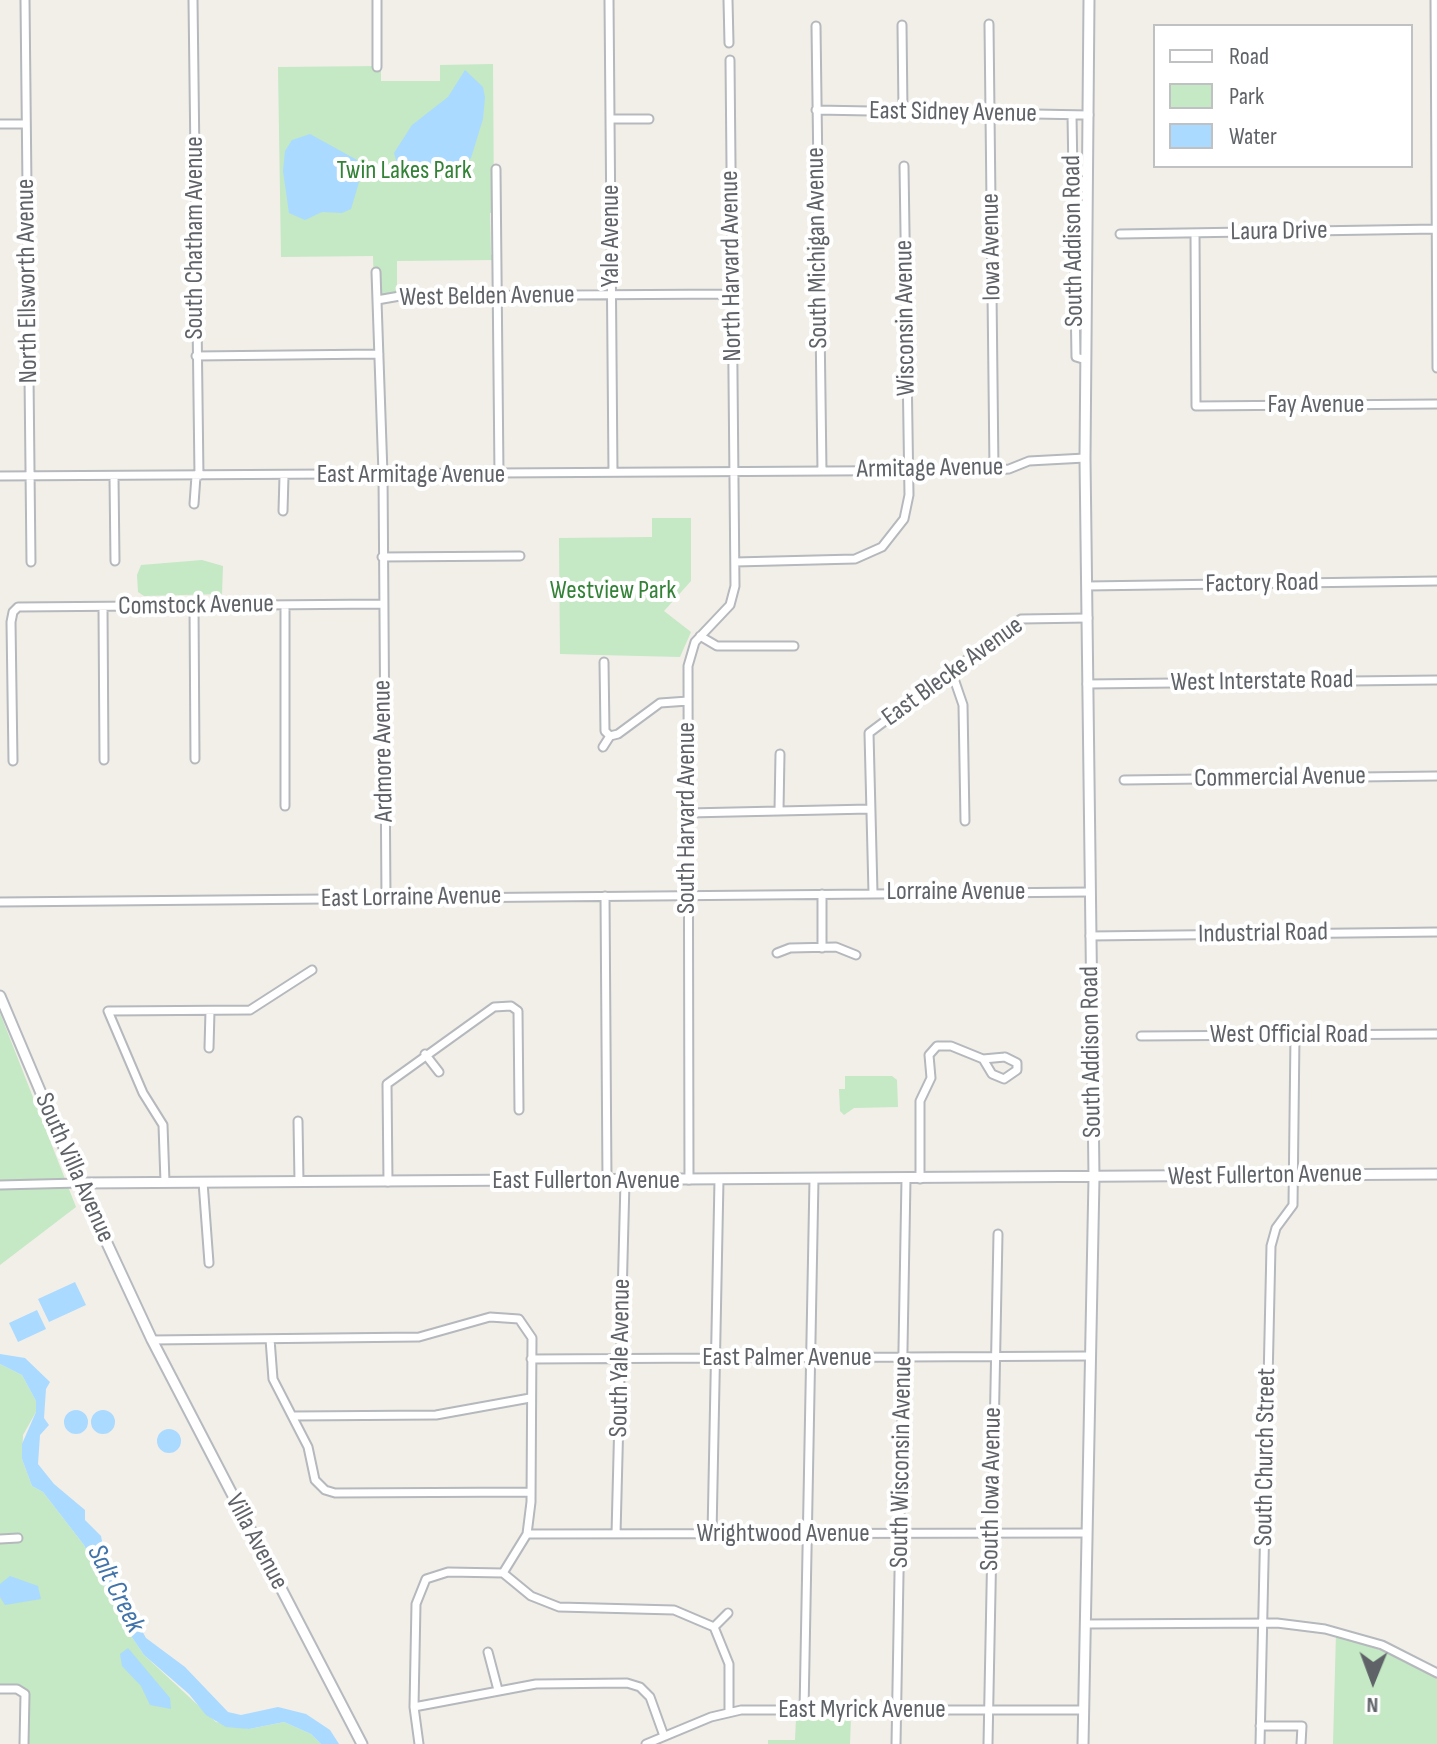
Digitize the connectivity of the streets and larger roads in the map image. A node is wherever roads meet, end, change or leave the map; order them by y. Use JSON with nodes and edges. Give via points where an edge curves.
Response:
{"nodes":[{"id":1,"x":25,"y":0,"type":"edge"},
{"id":2,"x":193,"y":0,"type":"edge"},
{"id":3,"x":377,"y":0,"type":"edge"},
{"id":4,"x":609,"y":0,"type":"edge"},
{"id":5,"x":728,"y":0,"type":"edge"},
{"id":6,"x":1089,"y":0,"type":"edge"},
{"id":7,"x":1435,"y":0,"type":"edge"},
{"id":8,"x":989,"y":24,"type":"dead end"},
{"id":9,"x":902,"y":25,"type":"dead end"},
{"id":10,"x":816,"y":26,"type":"dead end"},
{"id":11,"x":729,"y":43,"type":"dead end"},
{"id":12,"x":730,"y":60,"type":"dead end"},
{"id":13,"x":377,"y":67,"type":"dead end"},
{"id":14,"x":816,"y":110,"type":"junction"},
{"id":15,"x":903,"y":111,"type":"junction"},
{"id":16,"x":991,"y":114,"type":"junction"},
{"id":17,"x":1072,"y":115,"type":"junction"},
{"id":18,"x":1089,"y":115,"type":"junction"},
{"id":19,"x":610,"y":119,"type":"junction"},
{"id":20,"x":649,"y":119,"type":"dead end"},
{"id":21,"x":0,"y":124,"type":"edge"},
{"id":22,"x":26,"y":124,"type":"junction"},
{"id":23,"x":1436,"y":138,"type":"edge"},
{"id":24,"x":904,"y":166,"type":"dead end"},
{"id":25,"x":496,"y":169,"type":"dead end"},
{"id":26,"x":1436,"y":229,"type":"edge"},
{"id":27,"x":1195,"y":233,"type":"junction"},
{"id":28,"x":1120,"y":234,"type":"dead end"},
{"id":29,"x":376,"y":272,"type":"dead end"},
{"id":30,"x":732,"y":294,"type":"junction"},
{"id":31,"x":612,"y":295,"type":"junction"},
{"id":32,"x":498,"y":296,"type":"junction"},
{"id":33,"x":377,"y":300,"type":"junction"},
{"id":34,"x":379,"y":354,"type":"junction"},
{"id":35,"x":196,"y":356,"type":"junction"},
{"id":36,"x":1086,"y":360,"type":"junction"},
{"id":37,"x":1437,"y":368,"type":"edge"},
{"id":38,"x":1437,"y":404,"type":"edge"},
{"id":39,"x":1085,"y":458,"type":"junction"},
{"id":40,"x":908,"y":470,"type":"junction"},
{"id":41,"x":994,"y":470,"type":"junction"},
{"id":42,"x":735,"y":471,"type":"junction"},
{"id":43,"x":822,"y":471,"type":"junction"},
{"id":44,"x":613,"y":472,"type":"junction"},
{"id":45,"x":383,"y":474,"type":"junction"},
{"id":46,"x":499,"y":475,"type":"junction"},
{"id":47,"x":0,"y":476,"type":"edge"},
{"id":48,"x":197,"y":476,"type":"junction"},
{"id":49,"x":284,"y":476,"type":"junction"},
{"id":50,"x":30,"y":477,"type":"junction"},
{"id":51,"x":114,"y":477,"type":"junction"},
{"id":52,"x":194,"y":504,"type":"dead end"},
{"id":53,"x":283,"y":511,"type":"dead end"},
{"id":54,"x":520,"y":556,"type":"dead end"},
{"id":55,"x":382,"y":557,"type":"junction"},
{"id":56,"x":115,"y":561,"type":"dead end"},
{"id":57,"x":31,"y":562,"type":"dead end"},
{"id":58,"x":735,"y":562,"type":"junction"},
{"id":59,"x":1437,"y":581,"type":"edge"},
{"id":60,"x":1087,"y":586,"type":"junction"},
{"id":61,"x":382,"y":604,"type":"junction"},
{"id":62,"x":194,"y":605,"type":"junction"},
{"id":63,"x":285,"y":605,"type":"junction"},
{"id":64,"x":103,"y":608,"type":"junction"},
{"id":65,"x":1088,"y":618,"type":"junction"},
{"id":66,"x":0,"y":636,"type":"edge"},
{"id":67,"x":11,"y":636,"type":"junction"},
{"id":68,"x":700,"y":636,"type":"junction"},
{"id":69,"x":794,"y":646,"type":"dead end"},
{"id":70,"x":604,"y":662,"type":"dead end"},
{"id":71,"x":951,"y":670,"type":"junction"},
{"id":72,"x":1437,"y":680,"type":"edge"},
{"id":73,"x":1087,"y":684,"type":"junction"},
{"id":74,"x":688,"y":701,"type":"junction"},
{"id":75,"x":610,"y":736,"type":"junction"},
{"id":76,"x":603,"y":747,"type":"dead end"},
{"id":77,"x":780,"y":754,"type":"dead end"},
{"id":78,"x":195,"y":759,"type":"dead end"},
{"id":79,"x":104,"y":760,"type":"dead end"},
{"id":80,"x":13,"y":761,"type":"dead end"},
{"id":81,"x":1437,"y":776,"type":"edge"},
{"id":82,"x":1124,"y":780,"type":"dead end"},
{"id":83,"x":285,"y":806,"type":"dead end"},
{"id":84,"x":870,"y":809,"type":"junction"},
{"id":85,"x":779,"y":810,"type":"junction"},
{"id":86,"x":688,"y":813,"type":"junction"},
{"id":87,"x":965,"y":821,"type":"dead end"},
{"id":88,"x":1090,"y":892,"type":"junction"},
{"id":89,"x":687,"y":893,"type":"junction"},
{"id":90,"x":873,"y":893,"type":"junction"},
{"id":91,"x":822,"y":894,"type":"junction"},
{"id":92,"x":605,"y":896,"type":"junction"},
{"id":93,"x":386,"y":898,"type":"junction"},
{"id":94,"x":0,"y":902,"type":"edge"},
{"id":95,"x":1437,"y":932,"type":"edge"},
{"id":96,"x":1090,"y":936,"type":"junction"},
{"id":97,"x":822,"y":948,"type":"junction"},
{"id":98,"x":777,"y":953,"type":"dead end"},
{"id":99,"x":856,"y":955,"type":"dead end"},
{"id":100,"x":312,"y":970,"type":"dead end"},
{"id":101,"x":0,"y":996,"type":"edge"},
{"id":102,"x":210,"y":1011,"type":"junction"},
{"id":103,"x":1437,"y":1034,"type":"edge"},
{"id":104,"x":1295,"y":1035,"type":"junction"},
{"id":105,"x":1141,"y":1036,"type":"dead end"},
{"id":106,"x":209,"y":1048,"type":"dead end"},
{"id":107,"x":425,"y":1054,"type":"junction"},
{"id":108,"x":983,"y":1059,"type":"junction"},
{"id":109,"x":439,"y":1072,"type":"dead end"},
{"id":110,"x":519,"y":1110,"type":"dead end"},
{"id":111,"x":298,"y":1121,"type":"dead end"},
{"id":112,"x":1437,"y":1174,"type":"edge"},
{"id":113,"x":1295,"y":1176,"type":"junction"},
{"id":114,"x":1094,"y":1178,"type":"junction"},
{"id":115,"x":814,"y":1179,"type":"junction"},
{"id":116,"x":906,"y":1179,"type":"junction"},
{"id":117,"x":920,"y":1179,"type":"junction"},
{"id":118,"x":689,"y":1180,"type":"junction"},
{"id":119,"x":719,"y":1180,"type":"junction"},
{"id":120,"x":607,"y":1181,"type":"junction"},
{"id":121,"x":625,"y":1181,"type":"junction"},
{"id":122,"x":165,"y":1182,"type":"junction"},
{"id":123,"x":203,"y":1182,"type":"junction"},
{"id":124,"x":299,"y":1182,"type":"junction"},
{"id":125,"x":388,"y":1182,"type":"junction"},
{"id":126,"x":79,"y":1183,"type":"junction"},
{"id":127,"x":0,"y":1185,"type":"edge"},
{"id":128,"x":998,"y":1234,"type":"dead end"},
{"id":129,"x":209,"y":1263,"type":"dead end"},
{"id":130,"x":270,"y":1339,"type":"junction"},
{"id":131,"x":152,"y":1340,"type":"junction"},
{"id":132,"x":1090,"y":1356,"type":"junction"},
{"id":133,"x":810,"y":1357,"type":"junction"},
{"id":134,"x":904,"y":1357,"type":"junction"},
{"id":135,"x":995,"y":1357,"type":"junction"},
{"id":136,"x":621,"y":1358,"type":"junction"},
{"id":137,"x":716,"y":1358,"type":"junction"},
{"id":138,"x":531,"y":1359,"type":"junction"},
{"id":139,"x":530,"y":1398,"type":"junction"},
{"id":140,"x":294,"y":1416,"type":"junction"},
{"id":141,"x":531,"y":1492,"type":"junction"},
{"id":142,"x":990,"y":1533,"type":"junction"},
{"id":143,"x":1087,"y":1533,"type":"junction"},
{"id":144,"x":527,"y":1534,"type":"junction"},
{"id":145,"x":616,"y":1534,"type":"junction"},
{"id":146,"x":712,"y":1534,"type":"junction"},
{"id":147,"x":807,"y":1534,"type":"junction"},
{"id":148,"x":900,"y":1534,"type":"junction"},
{"id":149,"x":18,"y":1538,"type":"dead end"},
{"id":150,"x":0,"y":1539,"type":"edge"},
{"id":151,"x":503,"y":1573,"type":"junction"},
{"id":152,"x":728,"y":1613,"type":"dead end"},
{"id":153,"x":1263,"y":1622,"type":"junction"},
{"id":154,"x":1085,"y":1624,"type":"junction"},
{"id":155,"x":714,"y":1627,"type":"junction"},
{"id":156,"x":488,"y":1652,"type":"dead end"},
{"id":157,"x":1437,"y":1673,"type":"edge"},
{"id":158,"x":0,"y":1689,"type":"edge"},
{"id":159,"x":498,"y":1690,"type":"junction"},
{"id":160,"x":414,"y":1707,"type":"junction"},
{"id":161,"x":988,"y":1710,"type":"junction"},
{"id":162,"x":1083,"y":1710,"type":"junction"},
{"id":163,"x":804,"y":1711,"type":"junction"},
{"id":164,"x":896,"y":1711,"type":"junction"},
{"id":165,"x":729,"y":1712,"type":"junction"},
{"id":166,"x":1260,"y":1726,"type":"junction"},
{"id":167,"x":664,"y":1736,"type":"junction"},
{"id":168,"x":24,"y":1744,"type":"edge"},
{"id":169,"x":362,"y":1744,"type":"edge"},
{"id":170,"x":419,"y":1744,"type":"edge"},
{"id":171,"x":646,"y":1744,"type":"edge"},
{"id":172,"x":896,"y":1744,"type":"edge"},
{"id":173,"x":988,"y":1744,"type":"edge"},
{"id":174,"x":1083,"y":1744,"type":"edge"},
{"id":175,"x":1260,"y":1744,"type":"edge"},
{"id":176,"x":1301,"y":1744,"type":"edge"}],
"edges":[{"from":1,"to":22,"type":"street","name":"North Ellsworth Avenue"},
{"from":2,"to":35,"type":"street","name":"South Chatham Avenue"},
{"from":3,"to":13,"type":"street"},
{"from":4,"to":19,"type":"street","name":"Yale Avenue"},
{"from":5,"to":11,"type":"street"},
{"from":6,"to":18,"type":"street","name":"South Addison Road"},
{"from":7,"to":23,"type":"street"},
{"from":8,"to":16,"type":"street","name":"Iowa Avenue"},
{"from":9,"to":15,"type":"street"},
{"from":10,"to":14,"type":"street","name":"South Michigan Avenue"},
{"from":12,"to":30,"type":"street","name":"North Harvard Avenue"},
{"from":14,"to":15,"type":"street","name":"East Sidney Avenue"},
{"from":14,"to":43,"type":"street","name":"South Michigan Avenue"},
{"from":15,"to":16,"type":"street","name":"East Sidney Avenue"},
{"from":16,"to":17,"type":"street","name":"East Sidney Avenue"},
{"from":16,"to":41,"type":"street","name":"Iowa Avenue"},
{"from":17,"to":18,"type":"street","name":"East Sidney Avenue"},
{"from":17,"to":36,"type":"street","name":"South Addison Road","via":[[1076,357]]},
{"from":18,"to":36,"type":"street","name":"South Addison Road"},
{"from":19,"to":20,"type":"street"},
{"from":19,"to":31,"type":"street","name":"Yale Avenue"},
{"from":21,"to":22,"type":"street"},
{"from":22,"to":50,"type":"street","name":"North Ellsworth Avenue"},
{"from":23,"to":26,"type":"street"},
{"from":24,"to":40,"type":"street","name":"Wisconsin Avenue"},
{"from":25,"to":32,"type":"street"},
{"from":26,"to":27,"type":"street","name":"Laura Drive"},
{"from":26,"to":37,"type":"street"},
{"from":27,"to":28,"type":"street","name":"Laura Drive"},
{"from":27,"to":38,"type":"street","name":"Fay Avenue","via":[[1196,406]]},
{"from":29,"to":33,"type":"street"},
{"from":30,"to":31,"type":"street","name":"West Belden Avenue"},
{"from":30,"to":42,"type":"street","name":"North Harvard Avenue"},
{"from":31,"to":32,"type":"street","name":"West Belden Avenue"},
{"from":31,"to":44,"type":"street","name":"Yale Avenue"},
{"from":32,"to":33,"type":"street","name":"West Belden Avenue"},
{"from":32,"to":46,"type":"street"},
{"from":33,"to":34,"type":"street"},
{"from":34,"to":35,"type":"street"},
{"from":34,"to":45,"type":"street"},
{"from":35,"to":48,"type":"street","name":"South Chatham Avenue"},
{"from":36,"to":39,"type":"street","name":"South Addison Road"},
{"from":39,"to":41,"type":"street","name":"Armitage Avenue","via":[[1029,461]]},
{"from":39,"to":60,"type":"street","name":"South Addison Road"},
{"from":40,"to":41,"type":"street","name":"Armitage Avenue"},
{"from":40,"to":43,"type":"street","name":"Armitage Avenue"},
{"from":40,"to":58,"type":"street","name":"Wisconsin Avenue","via":[[904,519],[875,552],[840,561]]},
{"from":42,"to":43,"type":"street","name":"East Armitage Avenue"},
{"from":42,"to":44,"type":"street","name":"East Armitage Avenue"},
{"from":42,"to":58,"type":"street","name":"South Harvard Avenue"},
{"from":44,"to":46,"type":"street","name":"East Armitage Avenue"},
{"from":45,"to":46,"type":"street","name":"East Armitage Avenue"},
{"from":45,"to":49,"type":"street","name":"East Armitage Avenue"},
{"from":45,"to":55,"type":"street","name":"Ardmore Avenue"},
{"from":47,"to":50,"type":"street","name":"East Armitage Avenue"},
{"from":48,"to":49,"type":"street","name":"East Armitage Avenue"},
{"from":48,"to":51,"type":"street","name":"East Armitage Avenue"},
{"from":48,"to":52,"type":"street","name":"South Chatham Avenue"},
{"from":49,"to":53,"type":"street"},
{"from":50,"to":51,"type":"street","name":"East Armitage Avenue"},
{"from":50,"to":57,"type":"street","name":"North Ellsworth Avenue"},
{"from":51,"to":56,"type":"street"},
{"from":54,"to":55,"type":"street"},
{"from":55,"to":61,"type":"street","name":"Ardmore Avenue"},
{"from":58,"to":68,"type":"street","name":"South Harvard Avenue","via":[[733,600]]},
{"from":59,"to":60,"type":"street","name":"Factory Road"},
{"from":60,"to":65,"type":"street","name":"South Addison Road"},
{"from":61,"to":63,"type":"street","name":"Comstock Avenue"},
{"from":61,"to":93,"type":"street","name":"Ardmore Avenue"},
{"from":62,"to":63,"type":"street","name":"Comstock Avenue"},
{"from":62,"to":64,"type":"street","name":"Comstock Avenue"},
{"from":62,"to":78,"type":"street"},
{"from":63,"to":83,"type":"street"},
{"from":64,"to":67,"type":"street","name":"Comstock Avenue","via":[[18,607]]},
{"from":64,"to":79,"type":"street"},
{"from":65,"to":71,"type":"street","name":"East Blecke Avenue","via":[[1021,619]]},
{"from":65,"to":73,"type":"street","name":"South Addison Road"},
{"from":66,"to":67,"type":"street"},
{"from":67,"to":80,"type":"street"},
{"from":68,"to":69,"type":"street","via":[[720,646]]},
{"from":68,"to":74,"type":"street","name":"South Harvard Avenue","via":[[688,659]]},
{"from":70,"to":75,"type":"street","via":[[605,731]]},
{"from":71,"to":84,"type":"street","name":"East Blecke Avenue","via":[[869,733]]},
{"from":71,"to":87,"type":"street","via":[[963,705]]},
{"from":72,"to":73,"type":"street","name":"West Interstate Road"},
{"from":73,"to":88,"type":"street","name":"South Addison Road"},
{"from":74,"to":75,"type":"street","via":[[660,703]]},
{"from":74,"to":86,"type":"street","name":"South Harvard Avenue"},
{"from":75,"to":76,"type":"street"},
{"from":77,"to":85,"type":"street"},
{"from":81,"to":82,"type":"street","name":"Commercial Avenue"},
{"from":84,"to":85,"type":"street"},
{"from":84,"to":90,"type":"street"},
{"from":85,"to":86,"type":"street"},
{"from":86,"to":89,"type":"street","name":"South Harvard Avenue"},
{"from":88,"to":90,"type":"street","name":"Lorraine Avenue"},
{"from":88,"to":96,"type":"street","name":"South Addison Road"},
{"from":89,"to":91,"type":"street","name":"East Lorraine Avenue"},
{"from":89,"to":92,"type":"street","name":"East Lorraine Avenue"},
{"from":89,"to":118,"type":"street","name":"South Harvard Avenue"},
{"from":90,"to":91,"type":"street","name":"Lorraine Avenue"},
{"from":91,"to":97,"type":"street"},
{"from":92,"to":93,"type":"street","name":"East Lorraine Avenue"},
{"from":92,"to":120,"type":"street"},
{"from":93,"to":94,"type":"street","name":"East Lorraine Avenue"},
{"from":95,"to":96,"type":"street","name":"Industrial Road"},
{"from":96,"to":114,"type":"street","name":"South Addison Road"},
{"from":97,"to":98,"type":"street"},
{"from":97,"to":99,"type":"street"},
{"from":100,"to":102,"type":"street","via":[[250,1010]]},
{"from":101,"to":126,"type":"street","name":"South Villa Avenue"},
{"from":102,"to":106,"type":"street"},
{"from":102,"to":122,"type":"street","via":[[108,1011],[143,1093],[163,1125]]},
{"from":103,"to":104,"type":"street","name":"West Official Road"},
{"from":104,"to":105,"type":"street","name":"West Official Road"},
{"from":104,"to":113,"type":"street","name":"South Church Street"},
{"from":107,"to":109,"type":"street"},
{"from":107,"to":110,"type":"street","via":[[494,1007],[516,1007]]},
{"from":107,"to":125,"type":"street","via":[[387,1084]]},
{"from":108,"to":108,"type":"street","via":[[1013,1059],[1017,1070],[1014,1076],[997,1078]]},
{"from":108,"to":117,"type":"street","via":[[951,1046],[937,1046],[929,1055],[931,1078],[920,1101]]},
{"from":111,"to":124,"type":"street"},
{"from":112,"to":113,"type":"street","name":"West Fullerton Avenue"},
{"from":113,"to":114,"type":"street","name":"West Fullerton Avenue"},
{"from":113,"to":153,"type":"street","name":"South Church Street","via":[[1293,1205],[1276,1228],[1271,1246]]},
{"from":114,"to":117,"type":"street","name":"East Fullerton Avenue"},
{"from":114,"to":132,"type":"street","name":"South Addison Road"},
{"from":115,"to":116,"type":"street","name":"East Fullerton Avenue"},
{"from":115,"to":119,"type":"street","name":"East Fullerton Avenue"},
{"from":115,"to":133,"type":"street"},
{"from":116,"to":117,"type":"street","name":"East Fullerton Avenue"},
{"from":116,"to":134,"type":"street","name":"South Wisconsin Avenue"},
{"from":118,"to":119,"type":"street","name":"East Fullerton Avenue"},
{"from":118,"to":121,"type":"street","name":"East Fullerton Avenue"},
{"from":119,"to":137,"type":"street"},
{"from":120,"to":121,"type":"street","name":"East Fullerton Avenue"},
{"from":120,"to":125,"type":"street","name":"East Fullerton Avenue"},
{"from":121,"to":136,"type":"street","name":"South Yale Avenue"},
{"from":122,"to":123,"type":"street","name":"East Fullerton Avenue"},
{"from":122,"to":126,"type":"street","name":"East Fullerton Avenue"},
{"from":123,"to":124,"type":"street","name":"East Fullerton Avenue"},
{"from":123,"to":129,"type":"street"},
{"from":124,"to":125,"type":"street","name":"East Fullerton Avenue"},
{"from":126,"to":127,"type":"street"},
{"from":126,"to":131,"type":"street","name":"South Villa Avenue"},
{"from":128,"to":135,"type":"street","name":"South Iowa Avenue"},
{"from":130,"to":131,"type":"street"},
{"from":130,"to":138,"type":"street","via":[[419,1337],[508,1316],[530,1331]]},
{"from":130,"to":140,"type":"street","via":[[270,1368]]},
{"from":131,"to":169,"type":"street","name":"Villa Avenue"},
{"from":132,"to":135,"type":"street","name":"East Palmer Avenue"},
{"from":132,"to":143,"type":"street","name":"South Addison Road"},
{"from":133,"to":134,"type":"street","name":"East Palmer Avenue"},
{"from":133,"to":137,"type":"street","name":"East Palmer Avenue"},
{"from":133,"to":147,"type":"street"},
{"from":134,"to":135,"type":"street","name":"East Palmer Avenue"},
{"from":134,"to":148,"type":"street","name":"South Wisconsin Avenue"},
{"from":135,"to":142,"type":"street","name":"South Iowa Avenue"},
{"from":136,"to":137,"type":"street","name":"East Palmer Avenue"},
{"from":136,"to":138,"type":"street","name":"East Palmer Avenue"},
{"from":136,"to":145,"type":"street","name":"South Yale Avenue"},
{"from":137,"to":146,"type":"street"},
{"from":138,"to":139,"type":"street"},
{"from":139,"to":140,"type":"street","via":[[436,1415]]},
{"from":139,"to":141,"type":"street"},
{"from":140,"to":141,"type":"street","via":[[315,1480],[325,1490]]},
{"from":141,"to":144,"type":"street"},
{"from":142,"to":143,"type":"street","name":"Wrightwood Avenue"},
{"from":142,"to":148,"type":"street","name":"Wrightwood Avenue"},
{"from":142,"to":161,"type":"street","name":"South Iowa Avenue"},
{"from":143,"to":154,"type":"street","name":"South Addison Road"},
{"from":144,"to":145,"type":"street","name":"Wrightwood Avenue"},
{"from":144,"to":151,"type":"street"},
{"from":145,"to":146,"type":"street","name":"Wrightwood Avenue"},
{"from":146,"to":147,"type":"street","name":"Wrightwood Avenue"},
{"from":147,"to":148,"type":"street","name":"Wrightwood Avenue"},
{"from":147,"to":163,"type":"street"},
{"from":148,"to":164,"type":"street","name":"South Wisconsin Avenue"},
{"from":149,"to":150,"type":"street"},
{"from":151,"to":155,"type":"street","via":[[531,1596],[559,1607],[674,1610]]},
{"from":151,"to":160,"type":"street","via":[[448,1572],[426,1579],[416,1604]]},
{"from":152,"to":155,"type":"street"},
{"from":153,"to":154,"type":"street"},
{"from":153,"to":157,"type":"street","via":[[1335,1630],[1395,1650]]},
{"from":153,"to":166,"type":"street","name":"South Church Street"},
{"from":154,"to":162,"type":"street","name":"South Addison Road"},
{"from":155,"to":165,"type":"street","via":[[729,1664]]},
{"from":156,"to":159,"type":"street"},
{"from":158,"to":168,"type":"street","via":[[23,1691]]},
{"from":159,"to":160,"type":"street"},
{"from":159,"to":167,"type":"street","via":[[553,1683],[627,1683],[650,1697]]},
{"from":160,"to":170,"type":"street"},
{"from":161,"to":162,"type":"street","name":"East Myrick Avenue"},
{"from":161,"to":164,"type":"street","name":"East Myrick Avenue"},
{"from":161,"to":173,"type":"street","name":"South Iowa Avenue"},
{"from":162,"to":174,"type":"street","name":"South Addison Road"},
{"from":163,"to":164,"type":"street","name":"East Myrick Avenue"},
{"from":163,"to":165,"type":"street","name":"East Myrick Avenue"},
{"from":164,"to":172,"type":"street","name":"South Wisconsin Avenue"},
{"from":165,"to":167,"type":"street","name":"East Myrick Avenue"},
{"from":166,"to":175,"type":"street","name":"South Church Street"},
{"from":166,"to":176,"type":"street","via":[[1302,1726]]},
{"from":167,"to":171,"type":"street","name":"East Myrick Avenue"}]}
